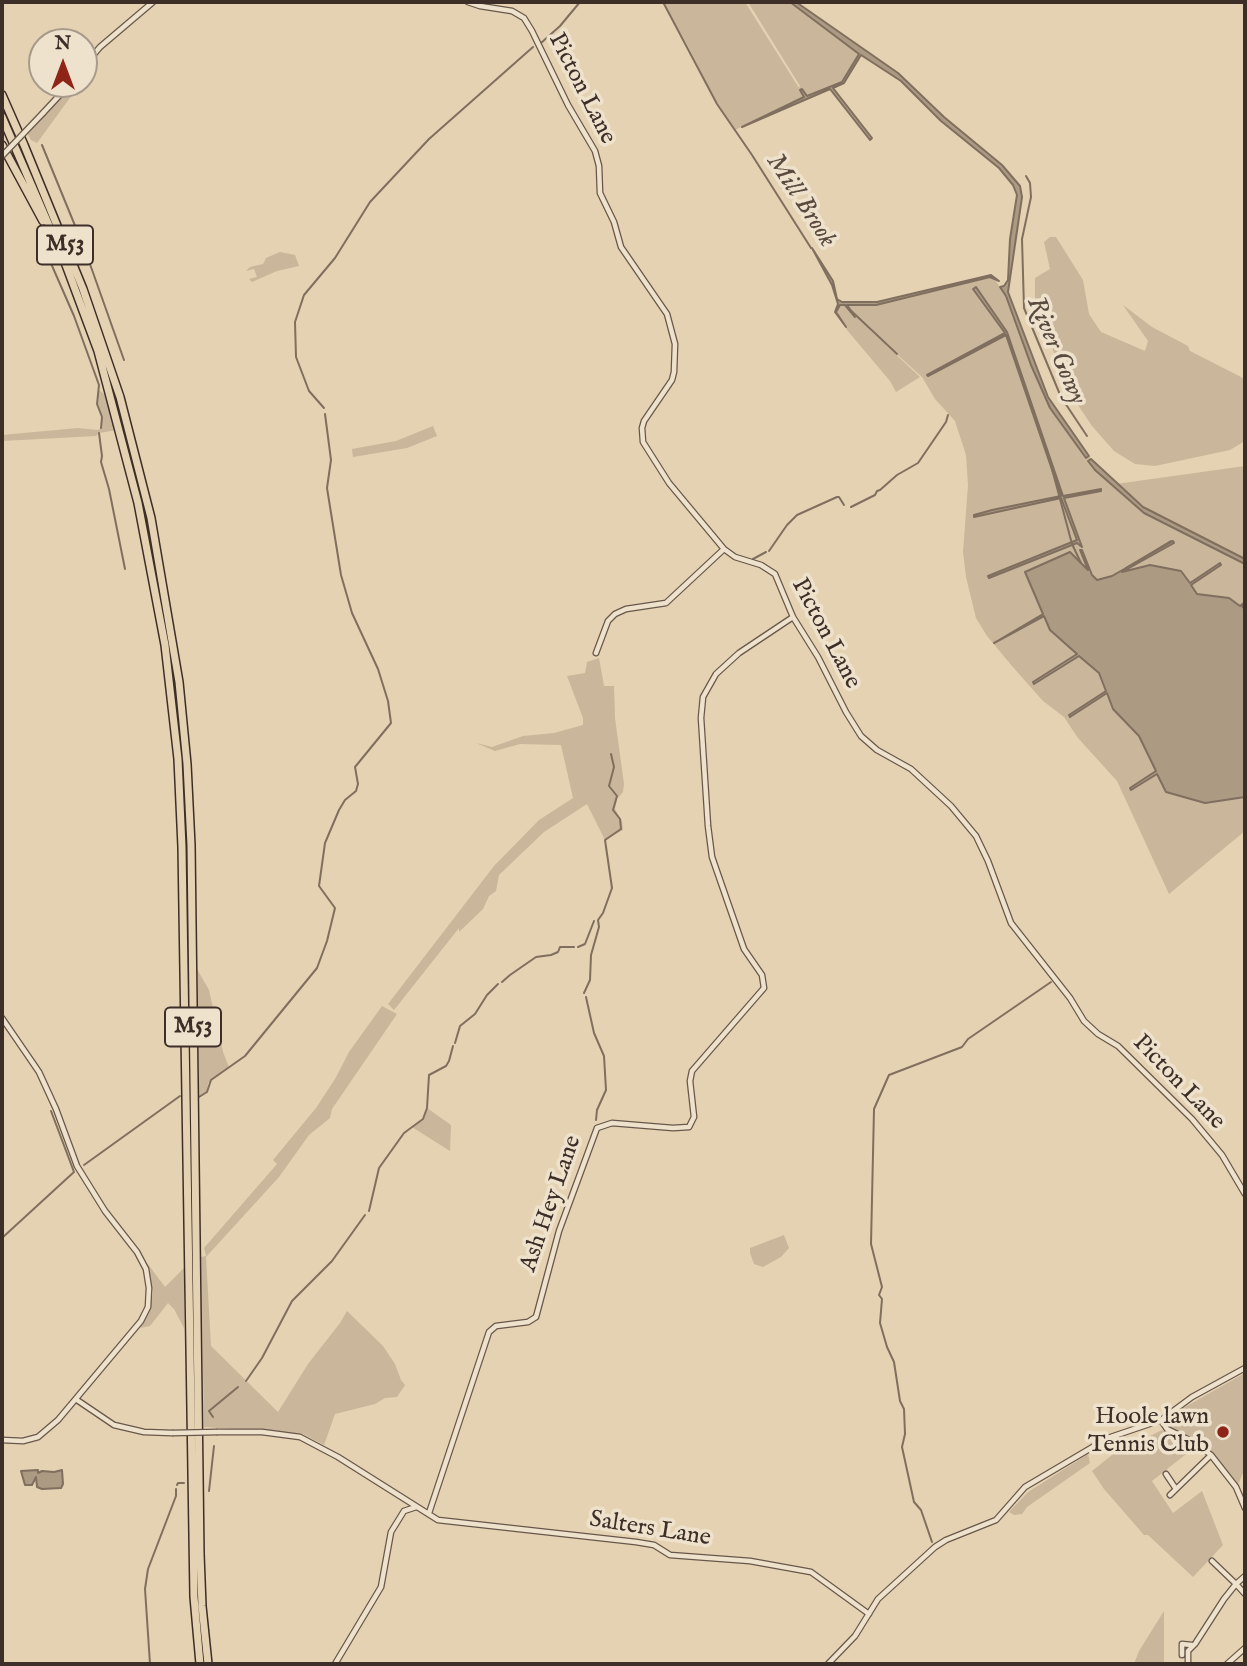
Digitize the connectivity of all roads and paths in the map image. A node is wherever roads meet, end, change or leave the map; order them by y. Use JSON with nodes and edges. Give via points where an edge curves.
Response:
{"nodes":[{"id":1,"x":153,"y":2,"type":"edge"},
{"id":2,"x":468,"y":2,"type":"edge"},
{"id":3,"x":98,"y":49,"type":"edge"},
{"id":4,"x":2,"y":95,"type":"edge"},
{"id":5,"x":57,"y":98,"type":"edge"},
{"id":6,"x":2,"y":117,"type":"edge"},
{"id":7,"x":2,"y":145,"type":"edge"},
{"id":8,"x":2,"y":156,"type":"edge"},
{"id":9,"x":66,"y":265,"type":"junction"},
{"id":10,"x":724,"y":549,"type":"junction"},
{"id":11,"x":793,"y":617,"type":"junction"},
{"id":12,"x":596,"y":653,"type":"dead end"},
{"id":13,"x":2,"y":1018,"type":"edge"},
{"id":14,"x":1245,"y":1194,"type":"edge"},
{"id":15,"x":1245,"y":1368,"type":"edge"},
{"id":16,"x":77,"y":1400,"type":"junction"},
{"id":17,"x":1161,"y":1420,"type":"junction"},
{"id":18,"x":2,"y":1440,"type":"edge"},
{"id":19,"x":1211,"y":1455,"type":"junction"},
{"id":20,"x":1166,"y":1474,"type":"dead end"},
{"id":21,"x":1176,"y":1489,"type":"junction"},
{"id":22,"x":1170,"y":1494,"type":"dead end"},
{"id":23,"x":417,"y":1507,"type":"junction"},
{"id":24,"x":1245,"y":1508,"type":"edge"},
{"id":25,"x":429,"y":1513,"type":"junction"},
{"id":26,"x":1212,"y":1561,"type":"dead end"},
{"id":27,"x":1245,"y":1576,"type":"edge"},
{"id":28,"x":1236,"y":1584,"type":"junction"},
{"id":29,"x":1245,"y":1594,"type":"edge"},
{"id":30,"x":869,"y":1614,"type":"junction"},
{"id":31,"x":1192,"y":1645,"type":"junction"},
{"id":32,"x":1245,"y":1648,"type":"edge"},
{"id":33,"x":1182,"y":1655,"type":"dead end"},
{"id":34,"x":200,"y":1664,"type":"edge"},
{"id":35,"x":208,"y":1664,"type":"edge"},
{"id":36,"x":335,"y":1664,"type":"edge"},
{"id":37,"x":828,"y":1664,"type":"edge"},
{"id":38,"x":1188,"y":1664,"type":"edge"},
{"id":39,"x":1227,"y":1664,"type":"edge"}],
"edges":[{"from":1,"to":3,"type":"street"},
{"from":2,"to":10,"type":"street","name":"Picton Lane","via":[[524,18],[595,151],[600,193],[621,247],[661,303],[674,337],[674,372],[644,421],[643,442],[673,489]]},
{"from":4,"to":35,"type":"highway","number":"M53","via":[[83,289],[120,397],[151,518],[179,682],[191,845],[200,1554]]},
{"from":5,"to":8,"type":"street","bridge":true},
{"from":6,"to":9,"type":"highway","number":"M53"},
{"from":7,"to":9,"type":"highway"},
{"from":9,"to":34,"type":"highway","number":"M53","via":[[98,351],[138,503],[165,645],[178,759],[194,1597]]},
{"from":10,"to":11,"type":"street","name":"Picton Lane","via":[[771,570]]},
{"from":10,"to":12,"type":"street","via":[[666,603],[615,614]]},
{"from":11,"to":14,"type":"street","name":"Picton Lane","via":[[861,736],[911,769],[976,836],[1011,923],[1084,1021],[1118,1046],[1192,1119],[1222,1155]]},
{"from":11,"to":25,"type":"street","name":"Ash Hey Lane","via":[[716,674],[702,708],[712,857],[744,949],[762,975],[764,988],[692,1071],[694,1117],[689,1128],[612,1123],[597,1128],[559,1231],[536,1317],[496,1326],[489,1332]]},
{"from":13,"to":16,"type":"street","via":[[39,1072],[78,1166],[146,1269],[148,1307],[141,1321]]},
{"from":15,"to":17,"type":"street"},
{"from":16,"to":18,"type":"street","via":[[38,1437]]},
{"from":16,"to":23,"type":"street","name":"Salters Lane","bridge":true,"via":[[114,1425],[144,1432],[262,1432],[300,1437]]},
{"from":17,"to":19,"type":"street","via":[[1167,1429]]},
{"from":17,"to":30,"type":"street","via":[[1108,1438],[1025,1488],[996,1520],[946,1540],[902,1575]]},
{"from":19,"to":21,"type":"street"},
{"from":19,"to":24,"type":"street","via":[[1236,1487]]},
{"from":20,"to":21,"type":"street"},
{"from":21,"to":22,"type":"street"},
{"from":23,"to":25,"type":"street","name":"Salters Lane"},
{"from":23,"to":36,"type":"street","via":[[404,1511],[391,1532],[381,1587]]},
{"from":25,"to":30,"type":"street","name":"Salters Lane","via":[[446,1522],[636,1542],[654,1545],[670,1555],[750,1561],[811,1572]]},
{"from":26,"to":28,"type":"street"},
{"from":27,"to":28,"type":"street"},
{"from":28,"to":29,"type":"street"},
{"from":28,"to":31,"type":"street"},
{"from":30,"to":37,"type":"street"},
{"from":31,"to":33,"type":"street","via":[[1182,1644]]},
{"from":31,"to":38,"type":"street"},
{"from":32,"to":39,"type":"street"}]}
